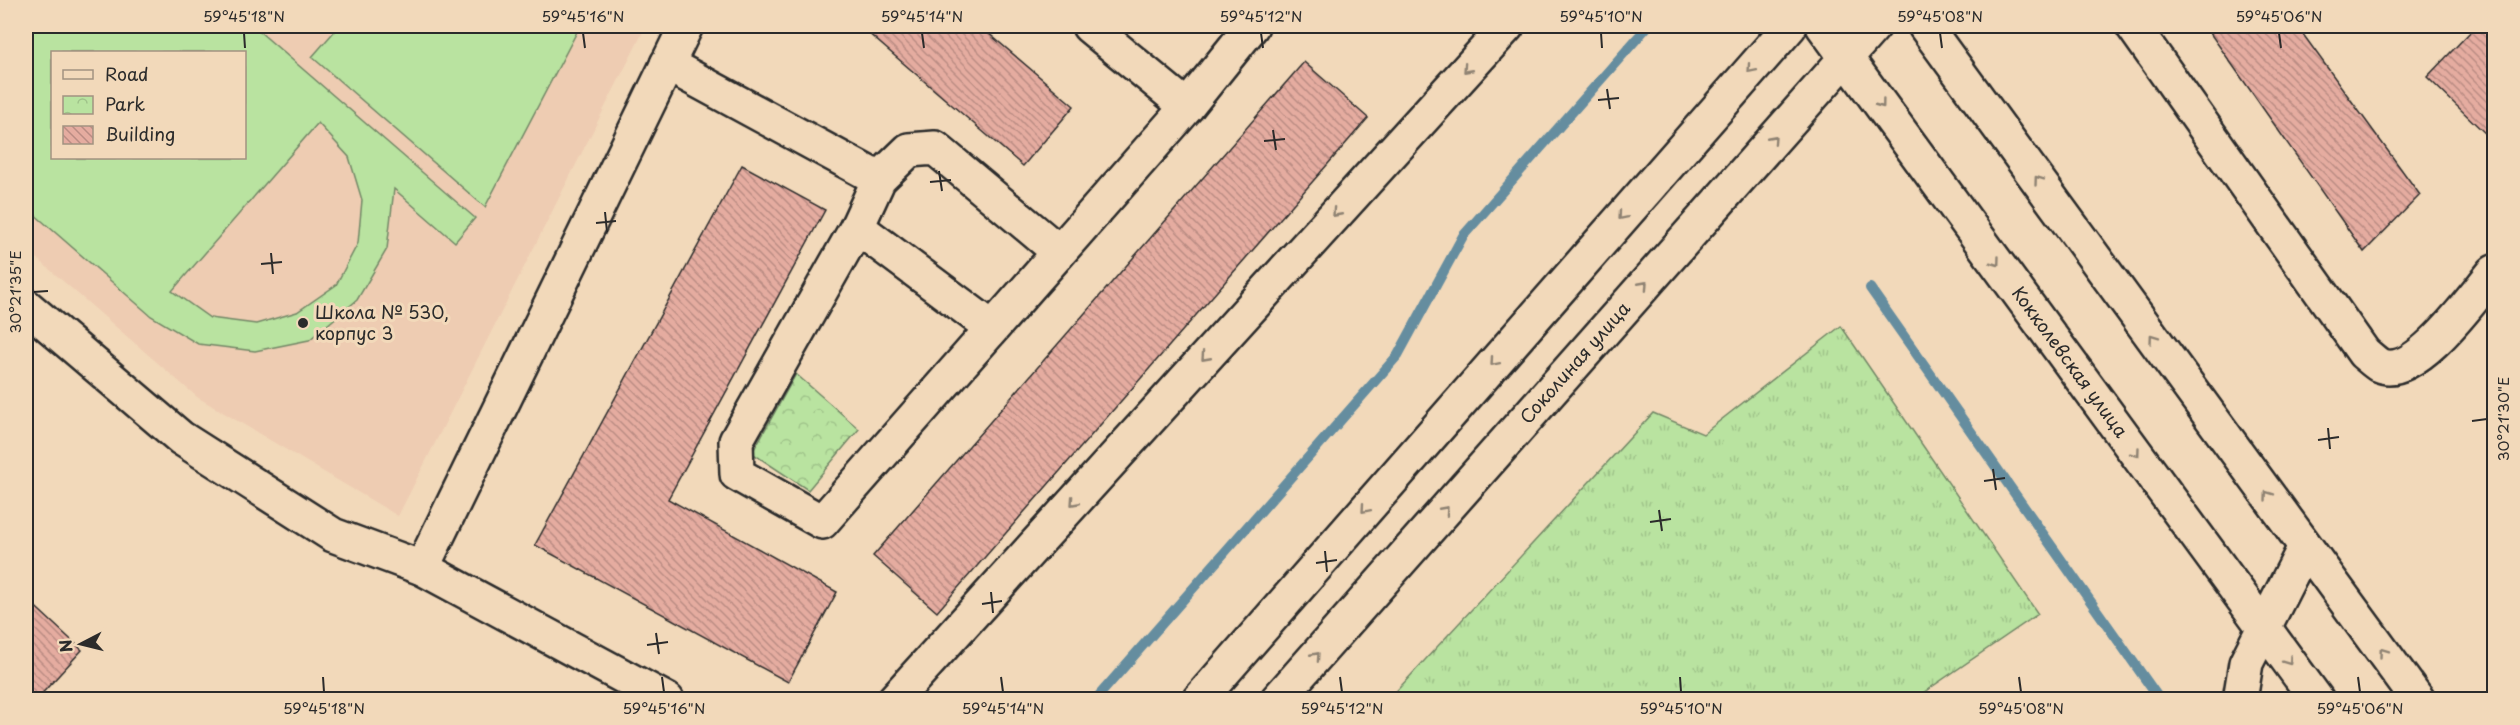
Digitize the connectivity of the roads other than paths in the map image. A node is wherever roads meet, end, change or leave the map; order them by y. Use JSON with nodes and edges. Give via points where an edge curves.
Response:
{"nodes":[{"id":1,"x":686,"y":26,"type":"edge"},
{"id":2,"x":1089,"y":26,"type":"edge"},
{"id":3,"x":1252,"y":26,"type":"edge"},
{"id":4,"x":1507,"y":26,"type":"edge"},
{"id":5,"x":1790,"y":26,"type":"edge"},
{"id":6,"x":1823,"y":26,"type":"edge"},
{"id":7,"x":1874,"y":26,"type":"edge"},
{"id":8,"x":1924,"y":26,"type":"edge"},
{"id":9,"x":2133,"y":26,"type":"edge"},
{"id":10,"x":1846,"y":57,"type":"junction"},
{"id":11,"x":667,"y":64,"type":"junction"},
{"id":12,"x":1187,"y":107,"type":"junction"},
{"id":13,"x":879,"y":179,"type":"junction"},
{"id":14,"x":857,"y":226,"type":"junction"},
{"id":15,"x":1059,"y":252,"type":"junction"},
{"id":16,"x":2494,"y":272,"type":"edge"},
{"id":17,"x":26,"y":306,"type":"edge"},
{"id":18,"x":992,"y":328,"type":"junction"},
{"id":19,"x":2305,"y":547,"type":"junction"},
{"id":20,"x":422,"y":568,"type":"junction"},
{"id":21,"x":2264,"y":627,"type":"junction"},
{"id":22,"x":667,"y":699,"type":"edge"},
{"id":23,"x":894,"y":699,"type":"edge"},
{"id":24,"x":1199,"y":699,"type":"edge"},
{"id":25,"x":1277,"y":699,"type":"edge"},
{"id":26,"x":2240,"y":699,"type":"edge"},
{"id":27,"x":2317,"y":699,"type":"edge"},
{"id":28,"x":2418,"y":699,"type":"edge"}],
"edges":[{"from":1,"to":11,"type":"street"},
{"from":2,"to":12,"type":"street"},
{"from":3,"to":12,"type":"street"},
{"from":4,"to":23,"type":"street","one_way":true},
{"from":5,"to":24,"type":"street","one_way":true},
{"from":6,"to":10,"type":"street","name":"Кокколевская улица"},
{"from":7,"to":10,"type":"street","name":"Соколиная улица"},
{"from":19,"to":8,"type":"street","one_way":true},
{"from":9,"to":16,"type":"street","via":[[2364,353],[2380,365],[2401,365],[2425,352]]},
{"from":10,"to":21,"type":"street","name":"Кокколевская улица","one_way":true},
{"from":25,"to":10,"type":"street","name":"Соколиная улица","one_way":true},
{"from":11,"to":13,"type":"street"},
{"from":11,"to":20,"type":"street"},
{"from":12,"to":15,"type":"street"},
{"from":13,"to":14,"type":"street"},
{"from":13,"to":15,"type":"street","via":[[909,150],[935,148]]},
{"from":14,"to":18,"type":"street"},
{"from":14,"to":18,"type":"street","via":[[736,441],[737,474],[822,522]]},
{"from":15,"to":18,"type":"street"},
{"from":17,"to":20,"type":"street","via":[[181,438],[333,535]]},
{"from":19,"to":21,"type":"street"},
{"from":28,"to":19,"type":"street","one_way":true},
{"from":20,"to":22,"type":"street"},
{"from":21,"to":26,"type":"street","via":[[2246,663]]},
{"from":21,"to":27,"type":"street","name":"Кокколевская улица","one_way":true}]}
